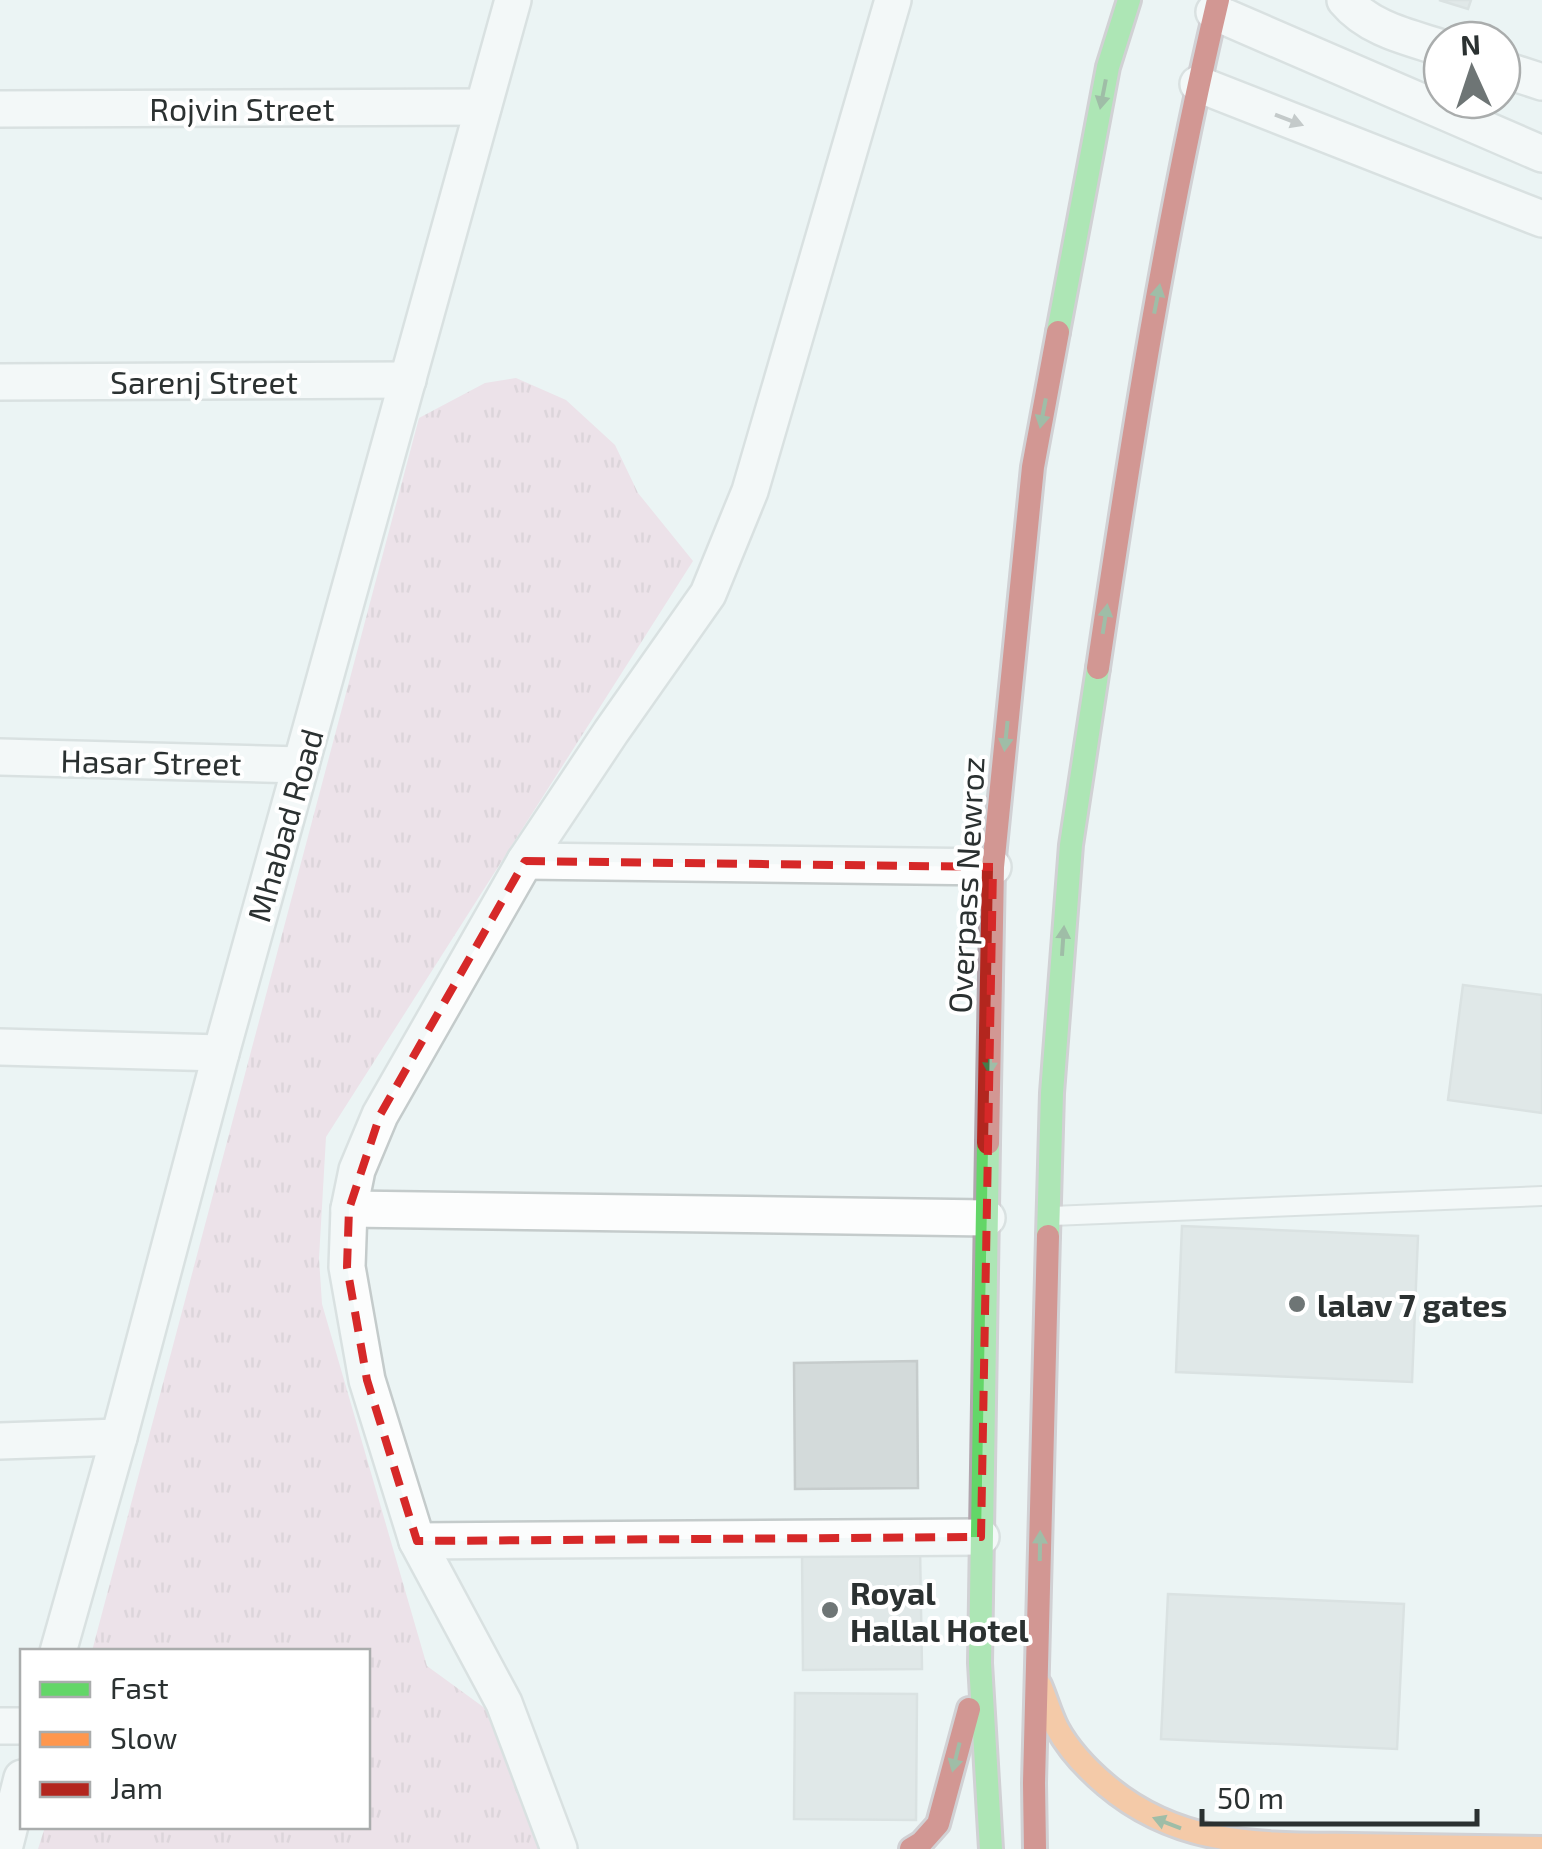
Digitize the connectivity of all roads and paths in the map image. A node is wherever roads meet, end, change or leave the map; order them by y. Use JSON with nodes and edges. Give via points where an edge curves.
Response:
{"nodes":[{"id":1,"x":513,"y":0,"type":"edge"},
{"id":2,"x":893,"y":0,"type":"edge"},
{"id":3,"x":1129,"y":0,"type":"edge"},
{"id":4,"x":1345,"y":0,"type":"edge"},
{"id":5,"x":1216,"y":6,"type":"edge"},
{"id":6,"x":1422,"y":41,"type":"edge"},
{"id":7,"x":1198,"y":84,"type":"junction"},
{"id":8,"x":484,"y":107,"type":"junction"},
{"id":9,"x":0,"y":109,"type":"edge"},
{"id":10,"x":1542,"y":154,"type":"edge"},
{"id":11,"x":1542,"y":219,"type":"edge"},
{"id":12,"x":408,"y":380,"type":"junction"},
{"id":13,"x":0,"y":382,"type":"edge"},
{"id":14,"x":0,"y":757,"type":"edge"},
{"id":15,"x":301,"y":765,"type":"junction"},
{"id":16,"x":525,"y":861,"type":"junction"},
{"id":17,"x":993,"y":867,"type":"junction"},
{"id":18,"x":0,"y":1047,"type":"edge"},
{"id":19,"x":221,"y":1053,"type":"junction"},
{"id":20,"x":1542,"y":1196,"type":"edge"},
{"id":21,"x":348,"y":1209,"type":"junction"},
{"id":22,"x":1047,"y":1216,"type":"junction"},
{"id":23,"x":986,"y":1218,"type":"junction"},
{"id":24,"x":119,"y":1437,"type":"junction"},
{"id":25,"x":0,"y":1441,"type":"edge"},
{"id":26,"x":981,"y":1537,"type":"junction"},
{"id":27,"x":418,"y":1542,"type":"junction"},
{"id":28,"x":59,"y":1649,"type":"edge"},
{"id":29,"x":980,"y":1663,"type":"junction"},
{"id":30,"x":1038,"y":1678,"type":"junction"},
{"id":31,"x":20,"y":1786,"type":"edge"},
{"id":32,"x":1542,"y":1848,"type":"edge"},
{"id":33,"x":4,"y":1849,"type":"edge"},
{"id":34,"x":559,"y":1849,"type":"edge"},
{"id":35,"x":911,"y":1849,"type":"edge"},
{"id":36,"x":991,"y":1849,"type":"edge"},
{"id":37,"x":1035,"y":1849,"type":"edge"}],
"edges":[{"from":1,"to":8,"type":"street","name":"Mhabad Road"},
{"from":2,"to":16,"type":"street","via":[[750,490],[708,594]]},
{"from":3,"to":17,"type":"main road","name":"Overpass Newroz","one_way":true,"via":[[1108,66],[1033,466]]},
{"from":4,"to":6,"type":"street","via":[[1366,20]]},
{"from":5,"to":7,"type":"main road"},
{"from":5,"to":10,"type":"street"},
{"from":7,"to":11,"type":"street","one_way":true},
{"from":22,"to":7,"type":"main road","one_way":true,"via":[[1071,845],[1136,414]]},
{"from":8,"to":9,"type":"street","name":"Rojvin Street"},
{"from":8,"to":12,"type":"street","name":"Mhabad Road"},
{"from":12,"to":13,"type":"street","name":"Sarenj Street"},
{"from":12,"to":15,"type":"street","name":"Mhabad Road"},
{"from":14,"to":15,"type":"street","name":"Hasar Street"},
{"from":15,"to":19,"type":"street","name":"Mhabad Road"},
{"from":16,"to":17,"type":"street"},
{"from":16,"to":21,"type":"street","via":[[380,1115]]},
{"from":17,"to":23,"type":"main road","name":"Overpass Newroz","one_way":true},
{"from":18,"to":19,"type":"street"},
{"from":19,"to":24,"type":"street","name":"Mhabad Road"},
{"from":20,"to":22,"type":"lane"},
{"from":21,"to":23,"type":"street"},
{"from":21,"to":27,"type":"street","via":[[346,1267],[367,1380]]},
{"from":30,"to":22,"type":"main road","one_way":true},
{"from":23,"to":26,"type":"main road","name":"Overpass Newroz"},
{"from":24,"to":25,"type":"street"},
{"from":24,"to":28,"type":"street","name":"Mhabad Road"},
{"from":26,"to":27,"type":"street"},
{"from":26,"to":29,"type":"main road","name":"Overpass Newroz"},
{"from":27,"to":34,"type":"street","via":[[504,1704]]},
{"from":29,"to":35,"type":"main road","one_way":true,"via":[[938,1824]]},
{"from":29,"to":36,"type":"main road","name":"Overpass Newroz"},
{"from":32,"to":30,"type":"main road","one_way":true,"via":[[1260,1844],[1161,1823],[1080,1760],[1056,1726]]},
{"from":30,"to":37,"type":"main road"},
{"from":31,"to":33,"type":"street"}]}
